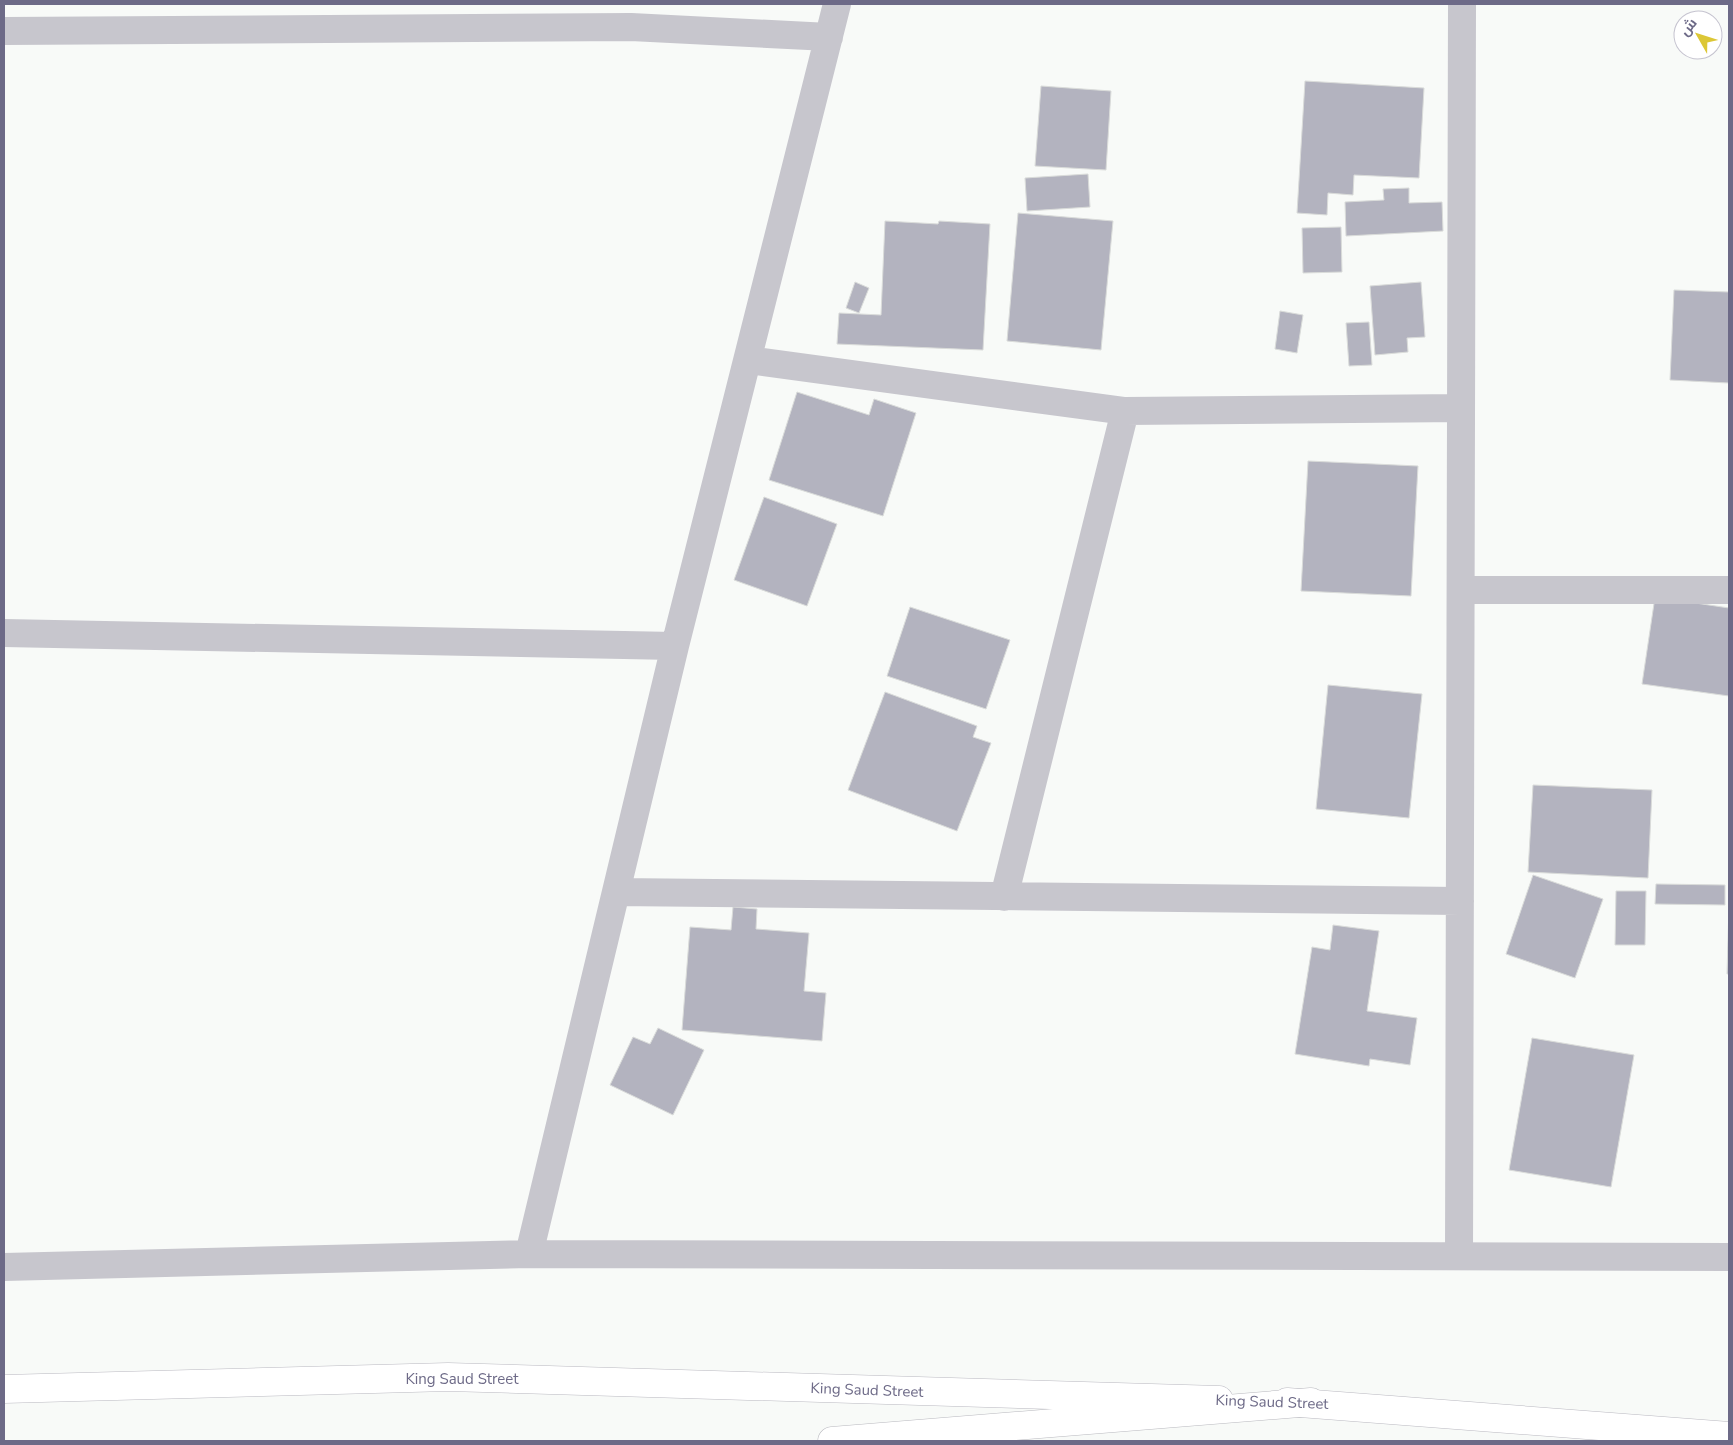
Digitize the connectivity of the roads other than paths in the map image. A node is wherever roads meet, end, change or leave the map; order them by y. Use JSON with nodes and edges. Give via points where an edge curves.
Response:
{"nodes":[{"id":1,"x":837,"y":4,"type":"edge"},
{"id":2,"x":1462,"y":4,"type":"edge"},
{"id":3,"x":4,"y":30,"type":"edge"},
{"id":4,"x":829,"y":37,"type":"junction"},
{"id":5,"x":748,"y":360,"type":"junction"},
{"id":6,"x":1461,"y":408,"type":"junction"},
{"id":7,"x":1125,"y":411,"type":"junction"},
{"id":8,"x":1461,"y":590,"type":"junction"},
{"id":9,"x":1729,"y":590,"type":"edge"},
{"id":10,"x":4,"y":633,"type":"edge"},
{"id":11,"x":675,"y":646,"type":"junction"},
{"id":12,"x":616,"y":892,"type":"junction"},
{"id":13,"x":1004,"y":897,"type":"junction"},
{"id":14,"x":1460,"y":901,"type":"junction"},
{"id":15,"x":529,"y":1254,"type":"junction"},
{"id":16,"x":1459,"y":1256,"type":"junction"},
{"id":17,"x":1729,"y":1257,"type":"edge"},
{"id":18,"x":4,"y":1267,"type":"edge"},
{"id":19,"x":4,"y":1389,"type":"edge"},
{"id":20,"x":1312,"y":1402,"type":"junction"},
{"id":21,"x":1729,"y":1436,"type":"edge"},
{"id":22,"x":832,"y":1441,"type":"edge"}],
"edges":[{"from":1,"to":4,"type":"street"},
{"from":2,"to":6,"type":"street"},
{"from":3,"to":4,"type":"street","via":[[631,26]]},
{"from":4,"to":5,"type":"street"},
{"from":5,"to":7,"type":"street"},
{"from":5,"to":11,"type":"street"},
{"from":6,"to":7,"type":"street"},
{"from":6,"to":8,"type":"street"},
{"from":7,"to":13,"type":"street"},
{"from":8,"to":9,"type":"street"},
{"from":8,"to":14,"type":"street"},
{"from":10,"to":11,"type":"street"},
{"from":11,"to":12,"type":"street"},
{"from":12,"to":13,"type":"street"},
{"from":12,"to":15,"type":"street"},
{"from":13,"to":14,"type":"street"},
{"from":14,"to":16,"type":"street"},
{"from":15,"to":16,"type":"street"},
{"from":15,"to":18,"type":"street"},
{"from":16,"to":17,"type":"street"},
{"from":19,"to":20,"type":"main road","name":"King Saud Street","via":[[448,1378]]},
{"from":20,"to":21,"type":"main road","name":"King Saud Street"},
{"from":20,"to":22,"type":"main road"}]}
